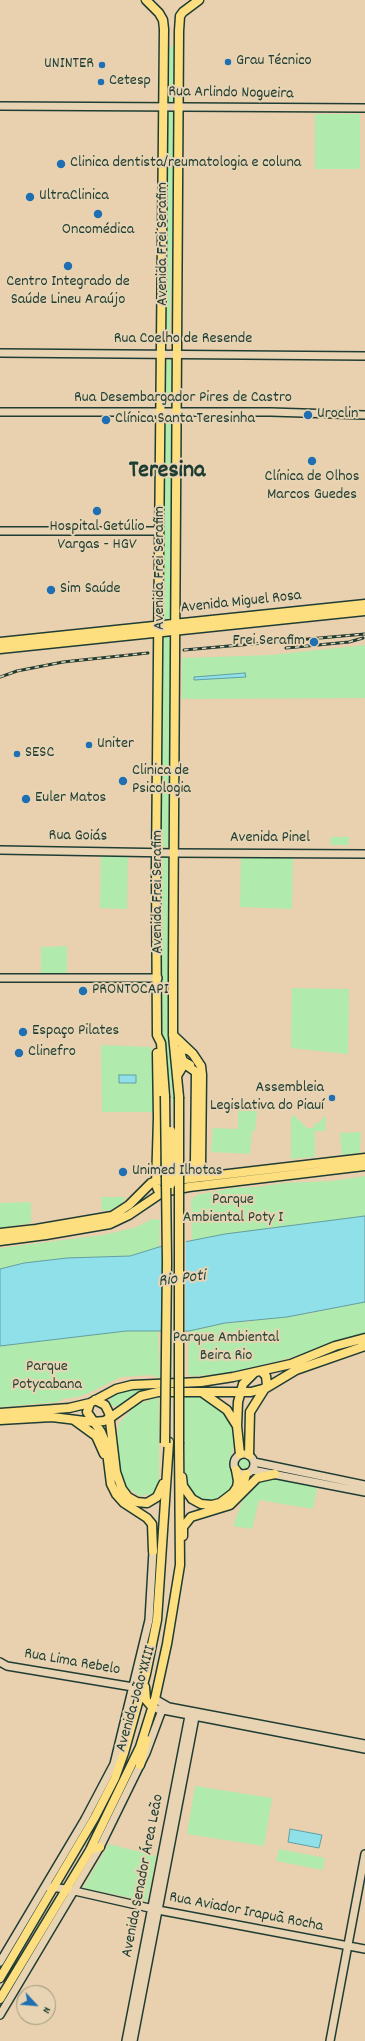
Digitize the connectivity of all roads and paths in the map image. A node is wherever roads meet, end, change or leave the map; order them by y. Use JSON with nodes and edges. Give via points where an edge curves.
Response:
{"nodes":[{"id":1,"x":146,"y":0,"type":"edge"},
{"id":2,"x":198,"y":0,"type":"edge"},
{"id":3,"x":0,"y":106,"type":"edge"},
{"id":4,"x":163,"y":107,"type":"junction"},
{"id":5,"x":179,"y":107,"type":"junction"},
{"id":6,"x":365,"y":108,"type":"edge"},
{"id":7,"x":0,"y":353,"type":"edge"},
{"id":8,"x":161,"y":354,"type":"junction"},
{"id":9,"x":177,"y":354,"type":"junction"},
{"id":10,"x":365,"y":356,"type":"edge"},
{"id":11,"x":0,"y":412,"type":"edge"},
{"id":12,"x":161,"y":414,"type":"junction"},
{"id":13,"x":176,"y":414,"type":"junction"},
{"id":14,"x":365,"y":415,"type":"edge"},
{"id":15,"x":0,"y":531,"type":"edge"},
{"id":16,"x":159,"y":531,"type":"junction"},
{"id":17,"x":365,"y":604,"type":"edge"},
{"id":18,"x":365,"y":611,"type":"edge"},
{"id":19,"x":174,"y":628,"type":"junction"},
{"id":20,"x":194,"y":629,"type":"junction"},
{"id":21,"x":159,"y":630,"type":"junction"},
{"id":22,"x":0,"y":642,"type":"edge"},
{"id":23,"x":0,"y":649,"type":"edge"},
{"id":24,"x":174,"y":650,"type":"junction"},
{"id":25,"x":0,"y":850,"type":"edge"},
{"id":26,"x":156,"y":853,"type":"junction"},
{"id":27,"x":174,"y":853,"type":"junction"},
{"id":28,"x":365,"y":854,"type":"edge"},
{"id":29,"x":0,"y":978,"type":"edge"},
{"id":30,"x":158,"y":978,"type":"junction"},
{"id":31,"x":157,"y":1035,"type":"junction"},
{"id":32,"x":173,"y":1035,"type":"junction"},
{"id":33,"x":191,"y":1052,"type":"junction"},
{"id":34,"x":186,"y":1063,"type":"junction"},
{"id":35,"x":177,"y":1076,"type":"junction"},
{"id":36,"x":198,"y":1152,"type":"junction"},
{"id":37,"x":365,"y":1158,"type":"edge"},
{"id":38,"x":325,"y":1166,"type":"junction"},
{"id":39,"x":365,"y":1166,"type":"edge"},
{"id":40,"x":236,"y":1173,"type":"junction"},
{"id":41,"x":177,"y":1180,"type":"junction"},
{"id":42,"x":156,"y":1181,"type":"junction"},
{"id":43,"x":163,"y":1192,"type":"junction"},
{"id":44,"x":0,"y":1233,"type":"edge"},
{"id":45,"x":0,"y":1241,"type":"edge"},
{"id":46,"x":365,"y":1338,"type":"edge"},
{"id":47,"x":365,"y":1346,"type":"edge"},
{"id":48,"x":257,"y":1372,"type":"junction"},
{"id":49,"x":266,"y":1388,"type":"junction"},
{"id":50,"x":202,"y":1392,"type":"junction"},
{"id":51,"x":240,"y":1393,"type":"junction"},
{"id":52,"x":135,"y":1399,"type":"junction"},
{"id":53,"x":92,"y":1401,"type":"junction"},
{"id":54,"x":0,"y":1413,"type":"edge"},
{"id":55,"x":110,"y":1418,"type":"junction"},
{"id":56,"x":72,"y":1419,"type":"junction"},
{"id":57,"x":0,"y":1420,"type":"edge"},
{"id":58,"x":93,"y":1422,"type":"junction"},
{"id":59,"x":237,"y":1426,"type":"junction"},
{"id":60,"x":179,"y":1444,"type":"junction"},
{"id":61,"x":113,"y":1446,"type":"junction"},
{"id":62,"x":167,"y":1446,"type":"joint"},
{"id":63,"x":240,"y":1454,"type":"junction"},
{"id":64,"x":252,"y":1458,"type":"junction"},
{"id":65,"x":108,"y":1462,"type":"junction"},
{"id":66,"x":166,"y":1467,"type":"junction"},
{"id":67,"x":236,"y":1470,"type":"junction"},
{"id":68,"x":249,"y":1472,"type":"junction"},
{"id":69,"x":275,"y":1474,"type":"junction"},
{"id":70,"x":365,"y":1485,"type":"edge"},
{"id":71,"x":241,"y":1492,"type":"junction"},
{"id":72,"x":365,"y":1492,"type":"edge"},
{"id":73,"x":164,"y":1515,"type":"junction"},
{"id":74,"x":153,"y":1551,"type":"junction"},
{"id":75,"x":180,"y":1564,"type":"junction"},
{"id":76,"x":2,"y":1665,"type":"edge"},
{"id":77,"x":146,"y":1674,"type":"junction"},
{"id":78,"x":133,"y":1688,"type":"junction"},
{"id":79,"x":155,"y":1699,"type":"junction"},
{"id":80,"x":152,"y":1707,"type":"junction"},
{"id":81,"x":162,"y":1710,"type":"junction"},
{"id":82,"x":150,"y":1717,"type":"junction"},
{"id":83,"x":192,"y":1717,"type":"junction"},
{"id":84,"x":365,"y":1744,"type":"edge"},
{"id":85,"x":365,"y":1749,"type":"edge"},
{"id":86,"x":140,"y":1765,"type":"junction"},
{"id":87,"x":95,"y":1817,"type":"junction"},
{"id":88,"x":85,"y":1819,"type":"junction"},
{"id":89,"x":100,"y":1847,"type":"junction"},
{"id":90,"x":90,"y":1850,"type":"junction"},
{"id":91,"x":365,"y":1854,"type":"edge"},
{"id":92,"x":45,"y":1887,"type":"junction"},
{"id":93,"x":55,"y":1888,"type":"junction"},
{"id":94,"x":66,"y":1889,"type":"junction"},
{"id":95,"x":75,"y":1891,"type":"junction"},
{"id":96,"x":155,"y":1910,"type":"junction"},
{"id":97,"x":347,"y":1946,"type":"junction"},
{"id":98,"x":365,"y":1949,"type":"edge"},
{"id":99,"x":0,"y":1962,"type":"edge"},
{"id":100,"x":0,"y":1978,"type":"edge"},
{"id":101,"x":0,"y":1999,"type":"edge"},
{"id":102,"x":0,"y":2015,"type":"edge"},
{"id":103,"x":126,"y":2041,"type":"edge"},
{"id":104,"x":133,"y":2041,"type":"edge"},
{"id":105,"x":330,"y":2041,"type":"edge"}],
"edges":[{"from":1,"to":4,"type":"main road","name":"Avenida Frei Serafim","via":[[163,20]]},
{"from":2,"to":5,"type":"main road","name":"Avenida Frei Serafim","via":[[180,16]]},
{"from":3,"to":4,"type":"street","name":"Rua Arlindo Nogueira"},
{"from":4,"to":5,"type":"street","name":"Rua Arlindo Nogueira"},
{"from":4,"to":8,"type":"main road","name":"Avenida Frei Serafim"},
{"from":5,"to":6,"type":"street","name":"Rua Arlindo Nogueira"},
{"from":5,"to":9,"type":"main road","name":"Avenida Frei Serafim"},
{"from":7,"to":8,"type":"street","name":"Rua Coelho de Resende"},
{"from":8,"to":9,"type":"street","name":"Rua Coelho de Resende"},
{"from":8,"to":12,"type":"main road","name":"Avenida Frei Serafim"},
{"from":9,"to":10,"type":"street","name":"Rua Coelho de Resende"},
{"from":9,"to":13,"type":"main road","name":"Avenida Frei Serafim"},
{"from":11,"to":12,"type":"street","name":"Rua Desembargador Pires de Castro"},
{"from":12,"to":13,"type":"street","name":"Rua Desembargador Pires de Castro"},
{"from":12,"to":16,"type":"main road","name":"Avenida Frei Serafim"},
{"from":13,"to":14,"type":"street","name":"Rua Desembargador Pires de Castro","via":[[271,412]]},
{"from":13,"to":19,"type":"main road","name":"Avenida Frei Serafim"},
{"from":15,"to":16,"type":"street"},
{"from":16,"to":21,"type":"main road","name":"Avenida Frei Serafim"},
{"from":17,"to":19,"type":"main road","name":"Avenida Miguel Rosa"},
{"from":18,"to":20,"type":"main road","name":"Avenida Miguel Rosa"},
{"from":19,"to":20,"type":"main road","name":"Avenida Miguel Rosa"},
{"from":19,"to":21,"type":"main road","name":"Avenida Miguel Rosa"},
{"from":19,"to":24,"type":"main road","name":"Avenida Frei Serafim"},
{"from":20,"to":24,"type":"main road","via":[[182,636]]},
{"from":21,"to":22,"type":"main road","name":"Avenida Miguel Rosa"},
{"from":21,"to":23,"type":"main road","name":"Avenida Miguel Rosa"},
{"from":21,"to":26,"type":"main road","name":"Avenida Frei Serafim"},
{"from":24,"to":27,"type":"main road","name":"Avenida Frei Serafim"},
{"from":25,"to":26,"type":"street","name":"Rua Goiás"},
{"from":26,"to":27,"type":"street","name":"Rua Goiás"},
{"from":26,"to":30,"type":"main road","name":"Avenida Frei Serafim"},
{"from":27,"to":28,"type":"street","name":"Avenida Pinel"},
{"from":27,"to":32,"type":"main road","name":"Avenida Frei Serafim"},
{"from":29,"to":30,"type":"street"},
{"from":30,"to":31,"type":"main road","name":"Avenida Frei Serafim"},
{"from":31,"to":42,"type":"main road"},
{"from":31,"to":62,"type":"main road","name":"Avenida Frei Serafim","bridge":true,"via":[[161,1043],[167,1096]]},
{"from":32,"to":33,"type":"main road"},
{"from":32,"to":35,"type":"main road","name":"Avenida Frei Serafim"},
{"from":33,"to":34,"type":"main road"},
{"from":33,"to":36,"type":"main road","via":[[201,1066],[202,1075]]},
{"from":34,"to":35,"type":"main road"},
{"from":34,"to":36,"type":"main road","via":[[196,1072]]},
{"from":35,"to":60,"type":"main road","name":"Avenida Frei Serafim","bridge":true},
{"from":36,"to":40,"type":"main road","via":[[204,1171]]},
{"from":36,"to":41,"type":"main road","via":[[191,1171]]},
{"from":37,"to":38,"type":"main road"},
{"from":38,"to":39,"type":"main road"},
{"from":38,"to":40,"type":"main road"},
{"from":38,"to":43,"type":"main road"},
{"from":40,"to":41,"type":"main road"},
{"from":41,"to":42,"type":"main road"},
{"from":42,"to":43,"type":"main road","via":[[157,1188]]},
{"from":42,"to":44,"type":"main road","via":[[112,1216]]},
{"from":43,"to":45,"type":"main road","via":[[125,1218],[110,1224]]},
{"from":46,"to":48,"type":"main road","via":[[335,1346],[291,1364]]},
{"from":47,"to":49,"type":"main road","via":[[296,1370]]},
{"from":48,"to":49,"type":"main road","via":[[266,1378]]},
{"from":48,"to":51,"type":"main road","via":[[243,1384]]},
{"from":48,"to":53,"type":"main road","via":[[216,1380],[125,1386]]},
{"from":49,"to":51,"type":"main road"},
{"from":49,"to":64,"type":"main road","via":[[250,1412]]},
{"from":50,"to":51,"type":"main road"},
{"from":50,"to":52,"type":"main road","via":[[158,1392]]},
{"from":50,"to":59,"type":"main road","via":[[227,1410]]},
{"from":51,"to":59,"type":"main road"},
{"from":52,"to":55,"type":"main road"},
{"from":52,"to":61,"type":"main road","via":[[115,1425]]},
{"from":53,"to":54,"type":"main road","via":[[69,1408]]},
{"from":53,"to":55,"type":"main road","via":[[105,1405]]},
{"from":53,"to":58,"type":"main road","via":[[87,1412]]},
{"from":55,"to":58,"type":"main road"},
{"from":55,"to":61,"type":"main road"},
{"from":56,"to":57,"type":"main road","via":[[52,1417]]},
{"from":56,"to":58,"type":"main road"},
{"from":56,"to":65,"type":"main road","via":[[96,1436]]},
{"from":58,"to":65,"type":"main road","via":[[104,1438]]},
{"from":59,"to":63,"type":"main road"},
{"from":60,"to":67,"type":"main road","via":[[183,1486],[187,1494],[201,1504],[212,1505],[229,1498],[237,1487]]},
{"from":60,"to":75,"type":"main road","name":"Avenida João XXIII"},
{"from":61,"to":66,"type":"main road","via":[[116,1472],[122,1489],[128,1497],[137,1502],[147,1503],[158,1497]]},
{"from":62,"to":66,"type":"main road","name":"Avenida João XXIII"},
{"from":63,"to":64,"type":"street"},
{"from":63,"to":67,"type":"street","via":[[234,1461]]},
{"from":64,"to":68,"type":"street"},
{"from":64,"to":70,"type":"street"},
{"from":65,"to":74,"type":"main road","via":[[111,1484],[116,1494],[152,1524]]},
{"from":66,"to":73,"type":"main road","name":"Avenida João XXIII"},
{"from":67,"to":68,"type":"street","via":[[240,1473]]},
{"from":68,"to":69,"type":"street"},
{"from":68,"to":71,"type":"main road"},
{"from":69,"to":71,"type":"main road","via":[[257,1478]]},
{"from":69,"to":72,"type":"street"},
{"from":71,"to":75,"type":"main road","via":[[230,1505],[198,1514],[186,1521]]},
{"from":73,"to":74,"type":"main road"},
{"from":73,"to":77,"type":"main road","name":"Avenida João XXIII","via":[[157,1620]]},
{"from":74,"to":78,"type":"street","name":"Avenida João XXIII","via":[[149,1620]]},
{"from":75,"to":79,"type":"main road","name":"Avenida João XXIII"},
{"from":76,"to":78,"type":"street","name":"Rua Lima Rebelo"},
{"from":77,"to":80,"type":"main road","via":[[146,1700]]},
{"from":77,"to":87,"type":"main road","name":"Avenida João XXIII","via":[[122,1760]]},
{"from":78,"to":88,"type":"street","name":"Avenida João XXIII","via":[[114,1764]]},
{"from":79,"to":80,"type":"main road","name":"Avenida João XXIII"},
{"from":79,"to":84,"type":"street","via":[[169,1707]]},
{"from":80,"to":81,"type":"street"},
{"from":80,"to":82,"type":"main road","name":"Avenida João XXIII"},
{"from":81,"to":83,"type":"street"},
{"from":81,"to":86,"type":"street","name":"Avenida João XXIII"},
{"from":82,"to":86,"type":"main road"},
{"from":82,"to":90,"type":"main road","name":"Avenida João XXIII","via":[[140,1747]]},
{"from":83,"to":85,"type":"street"},
{"from":83,"to":96,"type":"street","name":"Avenida Senador Área Leão"},
{"from":86,"to":89,"type":"street","name":"Avenida João XXIII"},
{"from":87,"to":88,"type":"main road"},
{"from":87,"to":93,"type":"main road","name":"Avenida João XXIII"},
{"from":88,"to":92,"type":"street","name":"Avenida João XXIII"},
{"from":89,"to":90,"type":"main road"},
{"from":89,"to":95,"type":"street","name":"Avenida João XXIII"},
{"from":90,"to":94,"type":"main road","name":"Avenida João XXIII"},
{"from":91,"to":97,"type":"street"},
{"from":92,"to":93,"type":"street","name":"Rua Aviador Irapuã Rocha"},
{"from":92,"to":99,"type":"street","name":"Avenida João XXIII"},
{"from":93,"to":94,"type":"street","name":"Rua Aviador Irapuã Rocha"},
{"from":93,"to":100,"type":"main road","name":"Avenida João XXIII"},
{"from":94,"to":95,"type":"street","name":"Rua Aviador Irapuã Rocha"},
{"from":94,"to":101,"type":"main road","name":"Avenida João XXIII"},
{"from":95,"to":96,"type":"street","name":"Rua Aviador Irapuã Rocha"},
{"from":95,"to":102,"type":"street","name":"Avenida João XXIII"},
{"from":96,"to":97,"type":"street","name":"Rua Aviador Irapuã Rocha"},
{"from":96,"to":103,"type":"street","name":"Avenida Senador Área Leão"},
{"from":96,"to":104,"type":"street","name":"Avenida Senador Área Leão"},
{"from":97,"to":98,"type":"street","name":"Rua Aviador Irapuã Rocha"},
{"from":97,"to":105,"type":"street"}]}
